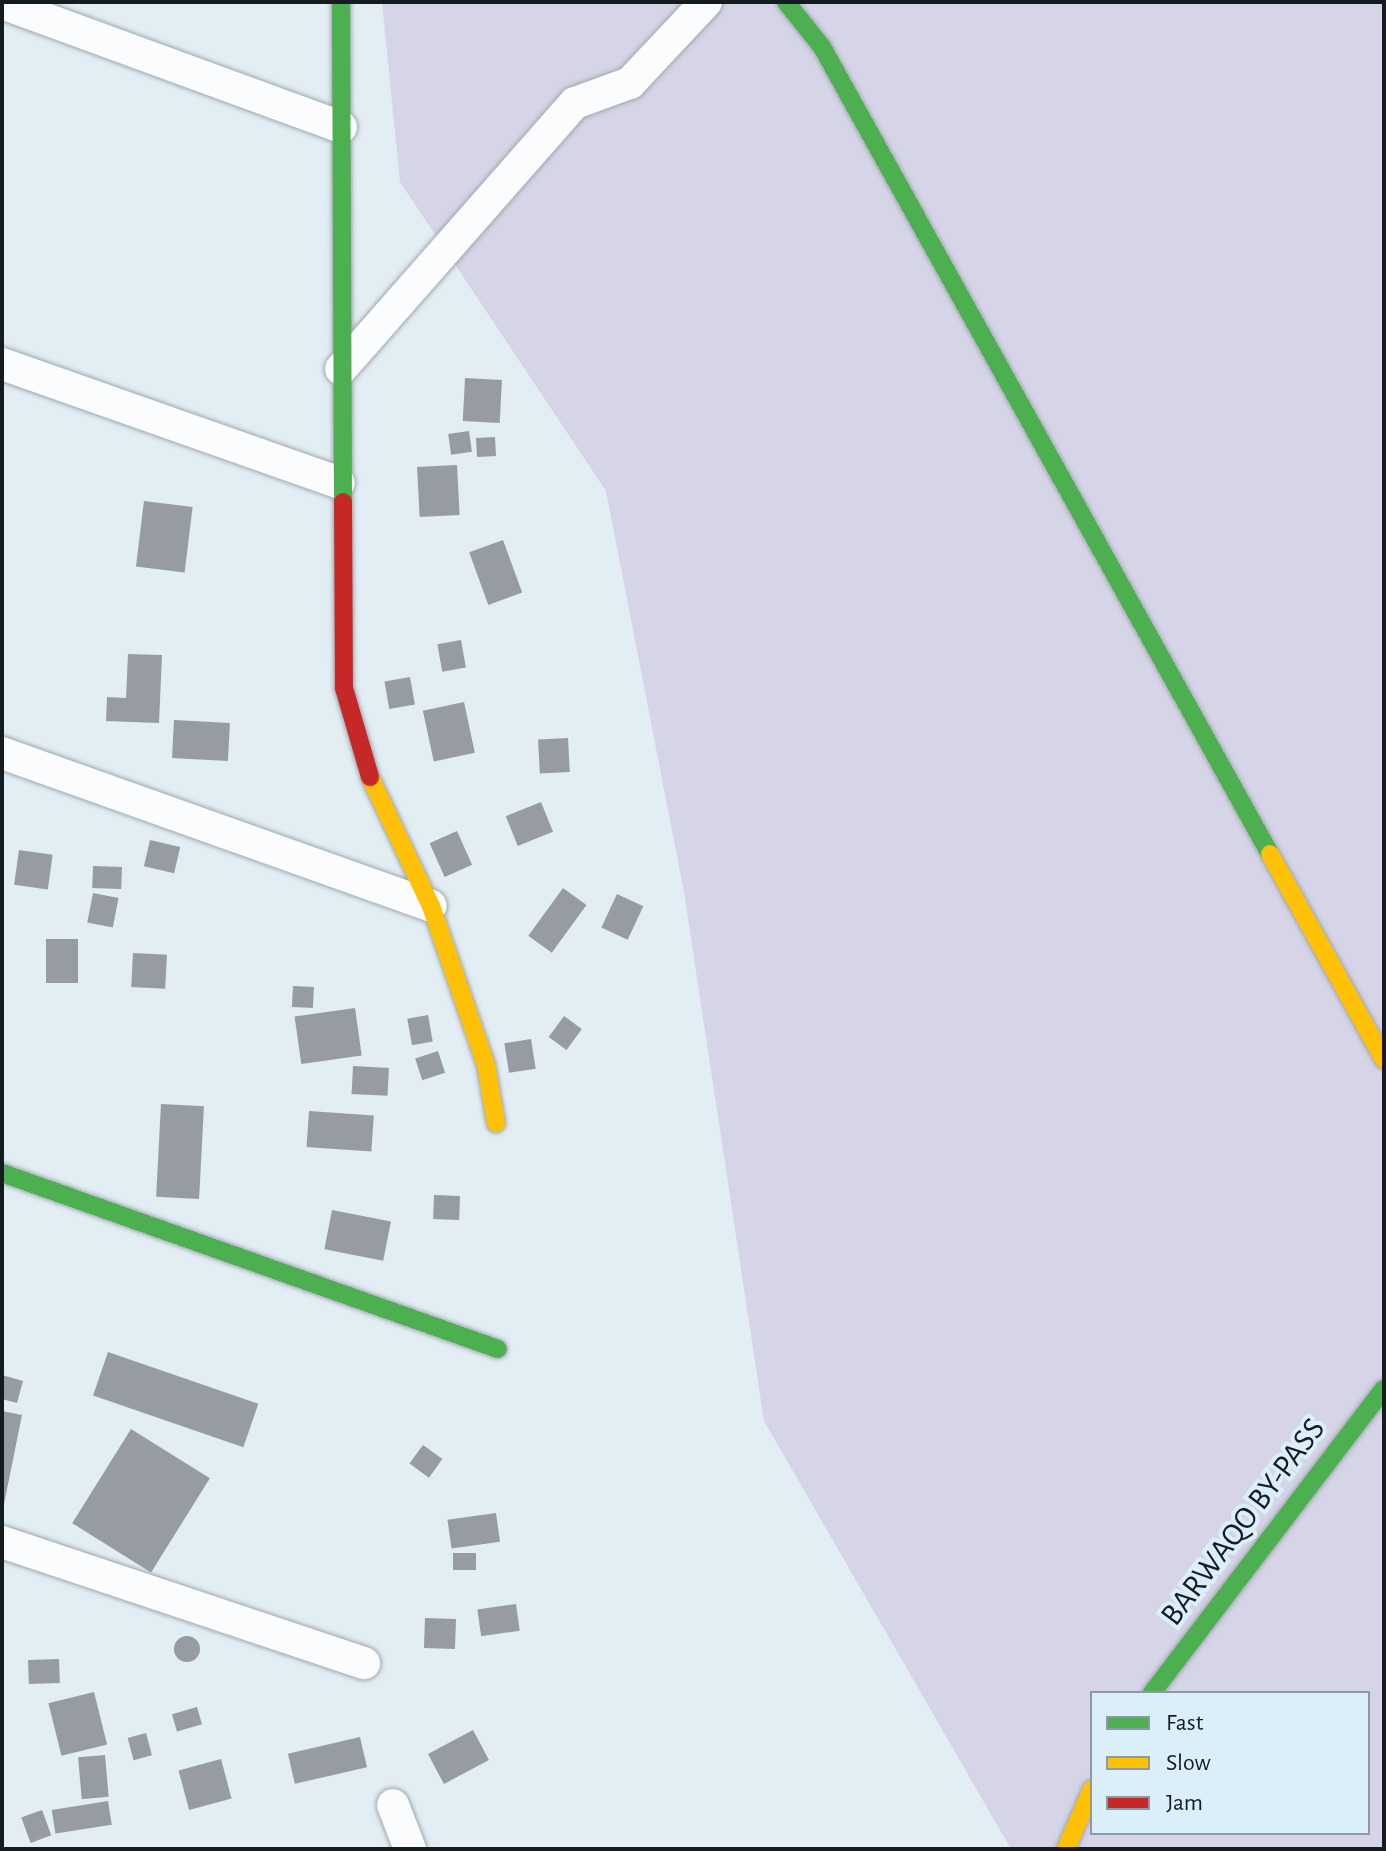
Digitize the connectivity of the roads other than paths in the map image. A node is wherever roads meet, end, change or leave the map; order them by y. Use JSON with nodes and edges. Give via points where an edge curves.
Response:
{"nodes":[{"id":1,"x":341,"y":2,"type":"edge"},
{"id":2,"x":706,"y":2,"type":"edge"},
{"id":3,"x":786,"y":2,"type":"edge"},
{"id":4,"x":2,"y":3,"type":"edge"},
{"id":5,"x":341,"y":127,"type":"junction"},
{"id":6,"x":2,"y":364,"type":"edge"},
{"id":7,"x":341,"y":369,"type":"junction"},
{"id":8,"x":339,"y":483,"type":"junction"},
{"id":9,"x":2,"y":753,"type":"edge"},
{"id":10,"x":431,"y":906,"type":"junction"},
{"id":11,"x":1384,"y":1060,"type":"edge"},
{"id":12,"x":496,"y":1123,"type":"dead end"},
{"id":13,"x":2,"y":1173,"type":"edge"},
{"id":14,"x":498,"y":1349,"type":"dead end"},
{"id":15,"x":1384,"y":1389,"type":"edge"},
{"id":16,"x":2,"y":1542,"type":"edge"},
{"id":17,"x":364,"y":1663,"type":"dead end"},
{"id":18,"x":1154,"y":1691,"type":"edge"},
{"id":19,"x":1090,"y":1794,"type":"edge"},
{"id":20,"x":393,"y":1805,"type":"dead end"},
{"id":21,"x":410,"y":1849,"type":"edge"},
{"id":22,"x":1066,"y":1849,"type":"edge"}],
"edges":[{"from":1,"to":5,"type":"main road"},
{"from":2,"to":7,"type":"street","via":[[630,83],[575,103]]},
{"from":3,"to":11,"type":"main road","via":[[822,47]]},
{"from":4,"to":5,"type":"street"},
{"from":5,"to":7,"type":"main road"},
{"from":6,"to":8,"type":"street"},
{"from":7,"to":8,"type":"main road"},
{"from":8,"to":10,"type":"main road","via":[[348,705],[378,805]]},
{"from":9,"to":10,"type":"street"},
{"from":10,"to":12,"type":"main road","via":[[486,1065]]},
{"from":13,"to":14,"type":"main road"},
{"from":15,"to":18,"type":"main road","name":"BARWAQO BY-PASS"},
{"from":16,"to":17,"type":"street"},
{"from":19,"to":22,"type":"main road"},
{"from":20,"to":21,"type":"street"}]}
